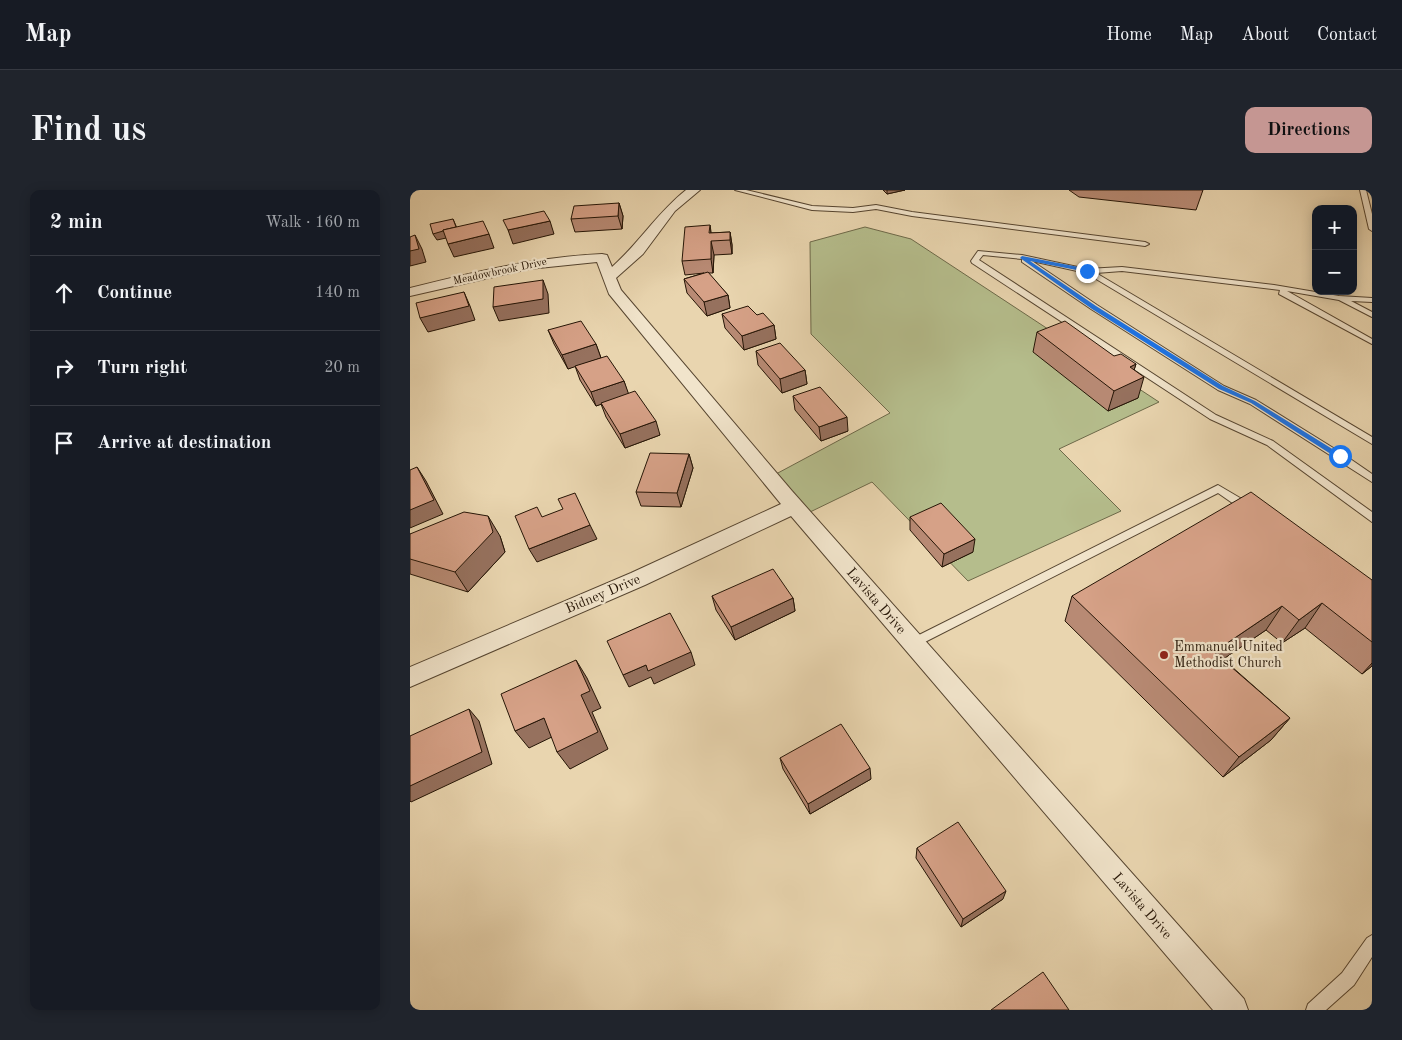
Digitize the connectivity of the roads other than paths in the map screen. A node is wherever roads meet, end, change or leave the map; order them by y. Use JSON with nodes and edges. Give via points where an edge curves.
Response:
{"nodes":[{"id":1,"x":694,"y":190,"type":"edge"},
{"id":2,"x":738,"y":190,"type":"edge"},
{"id":3,"x":1363,"y":190,"type":"edge"},
{"id":4,"x":1372,"y":229,"type":"edge"},
{"id":5,"x":1146,"y":244,"type":"dead end"},
{"id":6,"x":1022,"y":257,"type":"junction"},
{"id":7,"x":1087,"y":271,"type":"junction"},
{"id":8,"x":609,"y":277,"type":"junction"},
{"id":9,"x":1274,"y":287,"type":"junction"},
{"id":10,"x":410,"y":292,"type":"edge"},
{"id":11,"x":1339,"y":298,"type":"junction"},
{"id":12,"x":1372,"y":300,"type":"edge"},
{"id":13,"x":1372,"y":315,"type":"edge"},
{"id":14,"x":1372,"y":342,"type":"edge"},
{"id":15,"x":1372,"y":441,"type":"edge"},
{"id":16,"x":1372,"y":479,"type":"edge"},
{"id":17,"x":794,"y":506,"type":"junction"},
{"id":18,"x":1257,"y":514,"type":"edge"},
{"id":19,"x":1372,"y":518,"type":"edge"},
{"id":20,"x":913,"y":643,"type":"junction"},
{"id":21,"x":410,"y":677,"type":"edge"},
{"id":22,"x":1372,"y":943,"type":"edge"},
{"id":23,"x":1224,"y":1007,"type":"edge"},
{"id":24,"x":1314,"y":1010,"type":"edge"}],
"edges":[{"from":1,"to":8,"type":"street","via":[[672,208],[638,251]]},
{"from":2,"to":5,"type":"lane","via":[[812,208],[853,210],[876,207]]},
{"from":3,"to":4,"type":"lane"},
{"from":6,"to":7,"type":"lane"},
{"from":6,"to":16,"type":"lane","via":[[1094,308],[1221,388],[1269,412]]},
{"from":6,"to":19,"type":"lane","via":[[981,253],[975,261],[1213,417],[1270,443]]},
{"from":7,"to":9,"type":"lane","via":[[1122,269]]},
{"from":7,"to":15,"type":"lane"},
{"from":8,"to":10,"type":"street","name":"Meadowbrook Drive","via":[[602,258],[575,259],[518,266]]},
{"from":8,"to":17,"type":"street","name":"Lavista Drive","via":[[614,290]]},
{"from":9,"to":11,"type":"lane"},
{"from":9,"to":14,"type":"lane"},
{"from":11,"to":12,"type":"lane"},
{"from":11,"to":13,"type":"lane"},
{"from":17,"to":20,"type":"street","name":"Lavista Drive"},
{"from":17,"to":21,"type":"street","name":"Bidney Drive","via":[[638,579]]},
{"from":18,"to":20,"type":"lane","via":[[1218,488]]},
{"from":20,"to":23,"type":"street","name":"Lavista Drive"},
{"from":22,"to":24,"type":"lane","via":[[1348,980]]}]}
